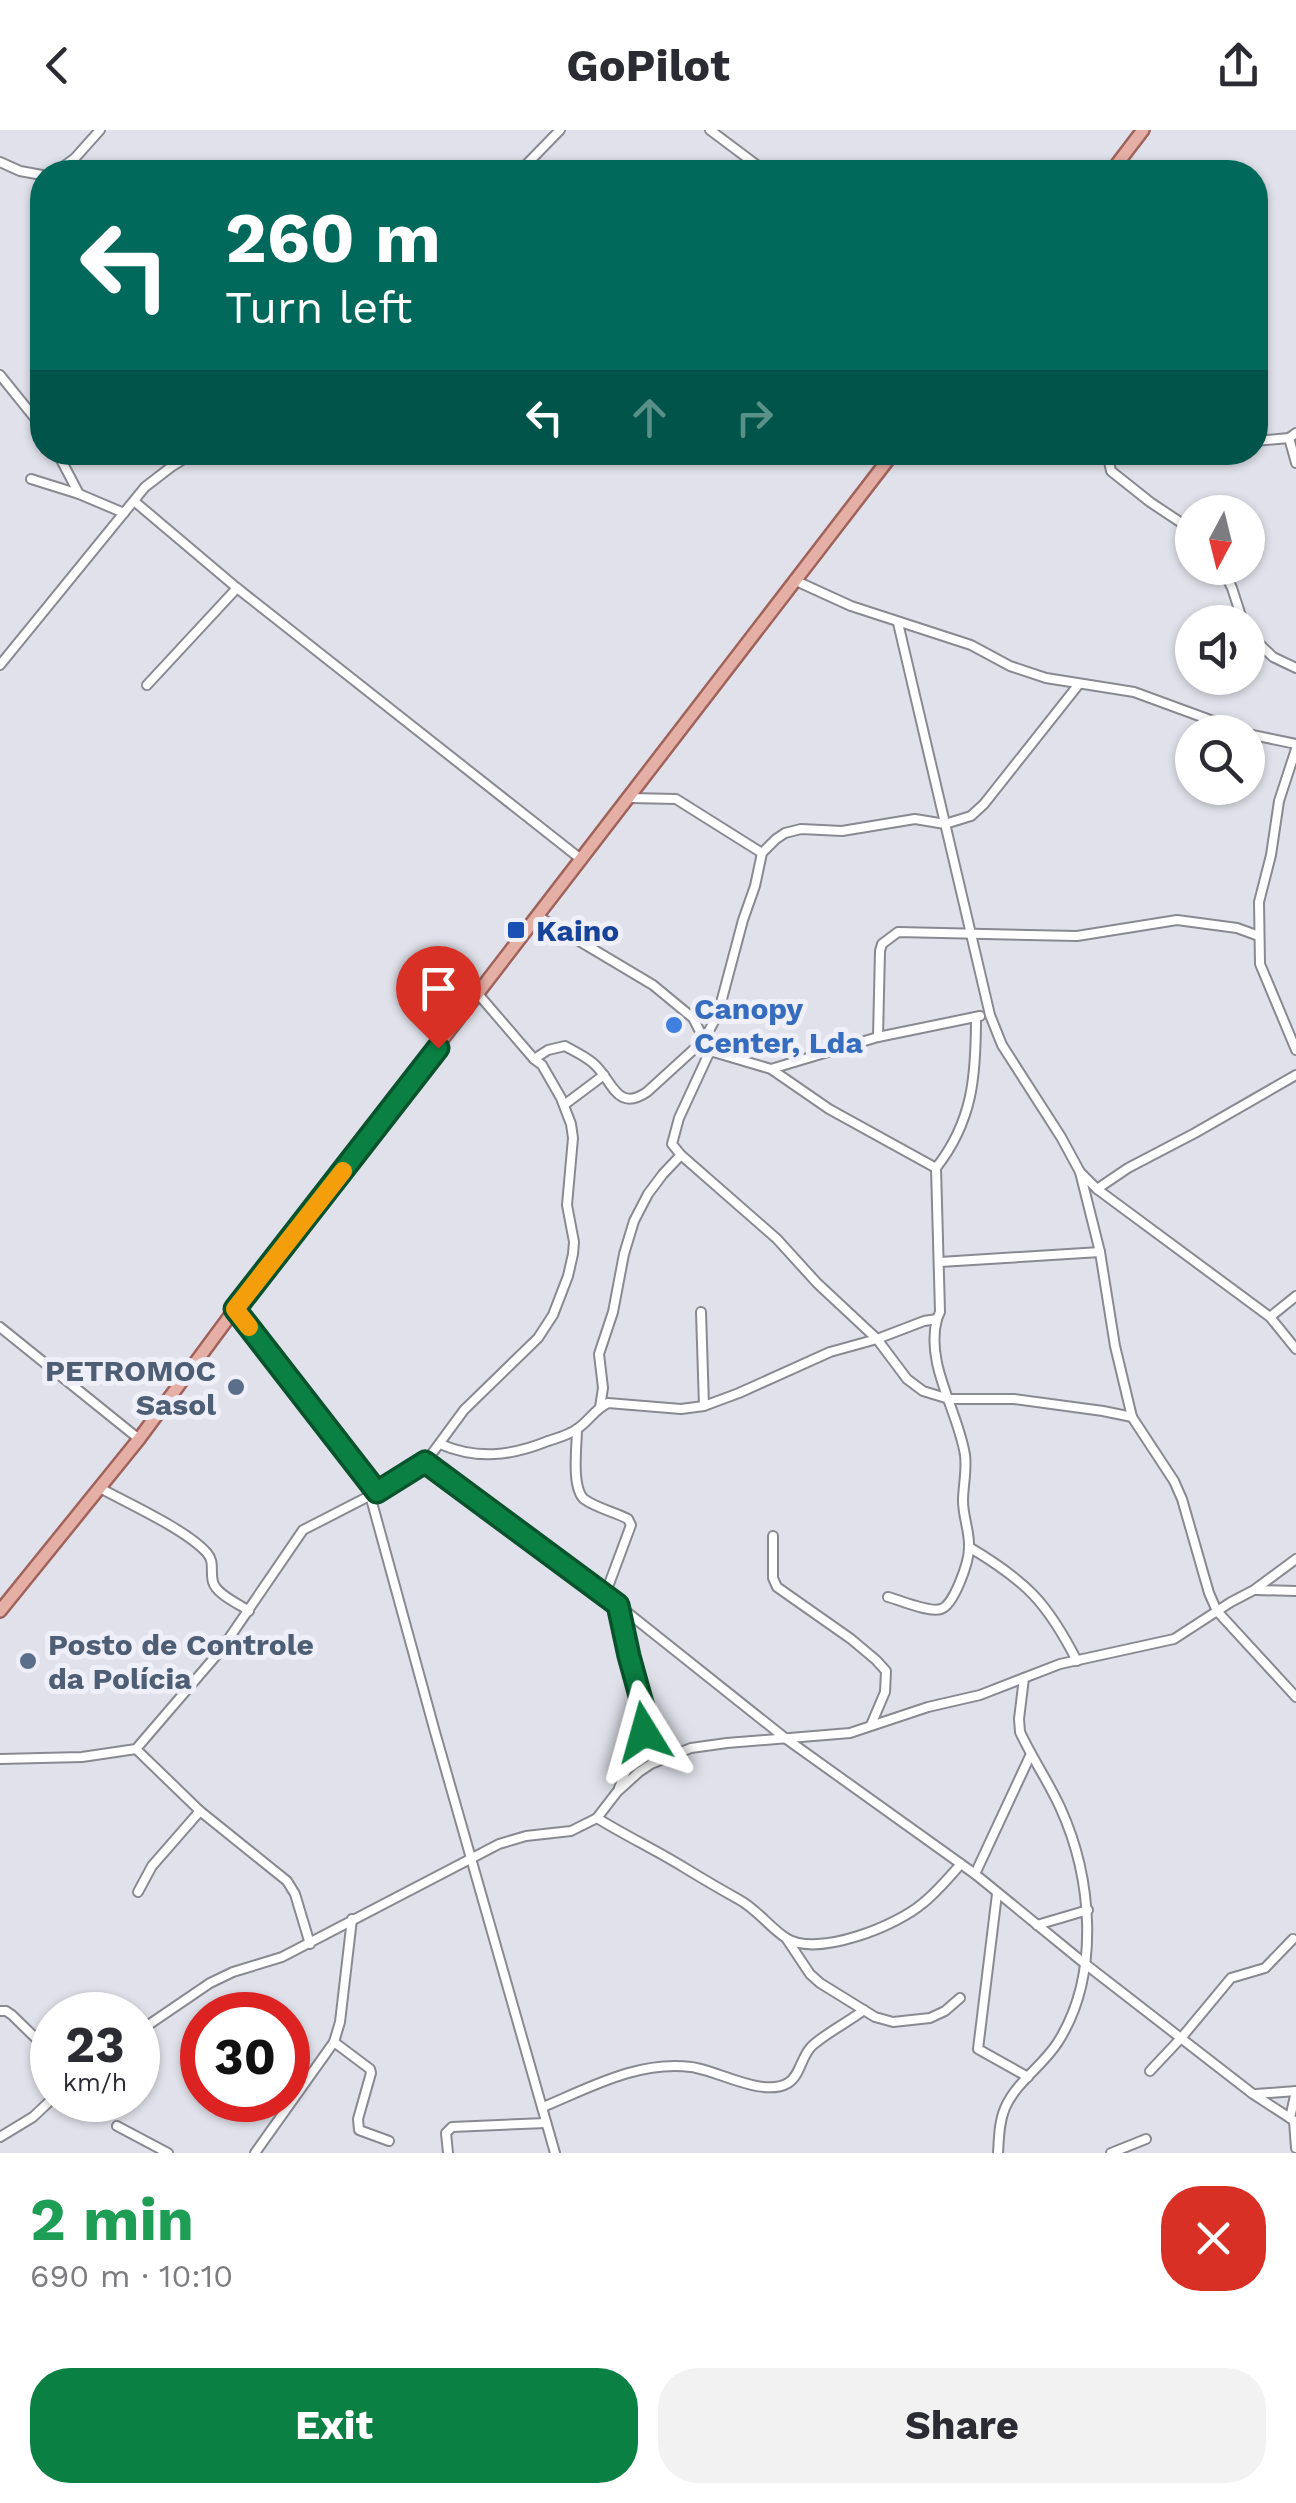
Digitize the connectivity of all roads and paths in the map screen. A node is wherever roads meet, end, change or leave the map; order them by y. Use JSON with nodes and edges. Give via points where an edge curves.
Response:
{"nodes":[{"id":1,"x":100,"y":130,"type":"edge"},
{"id":2,"x":560,"y":130,"type":"edge"},
{"id":3,"x":710,"y":130,"type":"edge"},
{"id":4,"x":1143,"y":130,"type":"edge"},
{"id":5,"x":72,"y":160,"type":"edge"},
{"id":6,"x":531,"y":160,"type":"edge"},
{"id":7,"x":750,"y":160,"type":"edge"},
{"id":8,"x":1120,"y":160,"type":"edge"},
{"id":9,"x":0,"y":162,"type":"edge"},
{"id":10,"x":30,"y":172,"type":"edge"},
{"id":11,"x":0,"y":375,"type":"edge"},
{"id":12,"x":30,"y":412,"type":"edge"},
{"id":13,"x":1293,"y":436,"type":"edge"},
{"id":14,"x":1268,"y":439,"type":"edge"},
{"id":15,"x":1296,"y":463,"type":"edge"},
{"id":16,"x":64,"y":465,"type":"edge"},
{"id":17,"x":175,"y":465,"type":"edge"},
{"id":18,"x":884,"y":465,"type":"edge"},
{"id":19,"x":1111,"y":465,"type":"edge"},
{"id":20,"x":31,"y":479,"type":"dead end"},
{"id":21,"x":79,"y":494,"type":"junction"},
{"id":22,"x":134,"y":501,"type":"junction"},
{"id":23,"x":124,"y":513,"type":"junction"},
{"id":24,"x":1175,"y":519,"type":"edge"},
{"id":25,"x":794,"y":580,"type":"junction"},
{"id":26,"x":237,"y":588,"type":"junction"},
{"id":27,"x":898,"y":622,"type":"junction"},
{"id":28,"x":1265,"y":649,"type":"edge"},
{"id":29,"x":0,"y":665,"type":"edge"},
{"id":30,"x":1296,"y":668,"type":"edge"},
{"id":31,"x":1080,"y":684,"type":"junction"},
{"id":32,"x":147,"y":685,"type":"dead end"},
{"id":33,"x":1196,"y":715,"type":"edge"},
{"id":34,"x":1265,"y":738,"type":"edge"},
{"id":35,"x":1296,"y":746,"type":"edge"},
{"id":36,"x":630,"y":798,"type":"junction"},
{"id":37,"x":945,"y":824,"type":"junction"},
{"id":38,"x":762,"y":853,"type":"junction"},
{"id":39,"x":582,"y":860,"type":"junction"},
{"id":40,"x":539,"y":917,"type":"junction"},
{"id":41,"x":972,"y":933,"type":"junction"},
{"id":42,"x":1260,"y":936,"type":"junction"},
{"id":43,"x":479,"y":994,"type":"junction"},
{"id":44,"x":990,"y":1014,"type":"junction"},
{"id":45,"x":976,"y":1017,"type":"junction"},
{"id":46,"x":878,"y":1037,"type":"junction"},
{"id":47,"x":704,"y":1040,"type":"junction"},
{"id":48,"x":710,"y":1050,"type":"junction"},
{"id":49,"x":1296,"y":1050,"type":"edge"},
{"id":50,"x":534,"y":1059,"type":"junction"},
{"id":51,"x":772,"y":1069,"type":"junction"},
{"id":52,"x":604,"y":1075,"type":"junction"},
{"id":53,"x":1296,"y":1076,"type":"edge"},
{"id":54,"x":564,"y":1105,"type":"junction"},
{"id":55,"x":682,"y":1155,"type":"junction"},
{"id":56,"x":936,"y":1168,"type":"junction"},
{"id":57,"x":1080,"y":1172,"type":"junction"},
{"id":58,"x":1097,"y":1189,"type":"junction"},
{"id":59,"x":1100,"y":1252,"type":"junction"},
{"id":60,"x":940,"y":1262,"type":"junction"},
{"id":61,"x":1296,"y":1296,"type":"edge"},
{"id":62,"x":235,"y":1309,"type":"junction"},
{"id":63,"x":702,"y":1312,"type":"dead end"},
{"id":64,"x":1270,"y":1316,"type":"junction"},
{"id":65,"x":938,"y":1319,"type":"junction"},
{"id":66,"x":0,"y":1327,"type":"edge"},
{"id":67,"x":878,"y":1339,"type":"junction"},
{"id":68,"x":1296,"y":1349,"type":"edge"},
{"id":69,"x":949,"y":1399,"type":"junction"},
{"id":70,"x":704,"y":1406,"type":"junction"},
{"id":71,"x":600,"y":1407,"type":"junction"},
{"id":72,"x":1132,"y":1416,"type":"junction"},
{"id":73,"x":578,"y":1429,"type":"junction"},
{"id":74,"x":138,"y":1439,"type":"junction"},
{"id":75,"x":440,"y":1444,"type":"junction"},
{"id":76,"x":425,"y":1462,"type":"junction"},
{"id":77,"x":100,"y":1488,"type":"junction"},
{"id":78,"x":374,"y":1493,"type":"junction"},
{"id":79,"x":773,"y":1536,"type":"dead end"},
{"id":80,"x":970,"y":1547,"type":"junction"},
{"id":81,"x":1296,"y":1559,"type":"edge"},
{"id":82,"x":1254,"y":1590,"type":"junction"},
{"id":83,"x":1296,"y":1591,"type":"edge"},
{"id":84,"x":605,"y":1595,"type":"junction"},
{"id":85,"x":888,"y":1596,"type":"dead end"},
{"id":86,"x":618,"y":1605,"type":"junction"},
{"id":87,"x":0,"y":1611,"type":"edge"},
{"id":88,"x":249,"y":1611,"type":"junction"},
{"id":89,"x":1217,"y":1611,"type":"junction"},
{"id":90,"x":1077,"y":1660,"type":"junction"},
{"id":91,"x":1024,"y":1678,"type":"junction"},
{"id":92,"x":1296,"y":1697,"type":"edge"},
{"id":93,"x":871,"y":1725,"type":"junction"},
{"id":94,"x":785,"y":1738,"type":"junction"},
{"id":95,"x":136,"y":1749,"type":"junction"},
{"id":96,"x":1031,"y":1755,"type":"junction"},
{"id":97,"x":0,"y":1759,"type":"edge"},
{"id":98,"x":617,"y":1792,"type":"junction"},
{"id":99,"x":200,"y":1811,"type":"junction"},
{"id":100,"x":598,"y":1818,"type":"junction"},
{"id":101,"x":471,"y":1857,"type":"junction"},
{"id":102,"x":961,"y":1864,"type":"junction"},
{"id":103,"x":975,"y":1874,"type":"junction"},
{"id":104,"x":138,"y":1892,"type":"dead end"},
{"id":105,"x":996,"y":1894,"type":"junction"},
{"id":106,"x":1088,"y":1910,"type":"junction"},
{"id":107,"x":352,"y":1919,"type":"junction"},
{"id":108,"x":1037,"y":1924,"type":"junction"},
{"id":109,"x":786,"y":1938,"type":"junction"},
{"id":110,"x":1293,"y":1939,"type":"dead end"},
{"id":111,"x":310,"y":1944,"type":"junction"},
{"id":112,"x":1084,"y":1964,"type":"junction"},
{"id":113,"x":960,"y":1998,"type":"dead end"},
{"id":114,"x":864,"y":2010,"type":"junction"},
{"id":115,"x":0,"y":2011,"type":"edge"},
{"id":116,"x":160,"y":2017,"type":"edge"},
{"id":117,"x":30,"y":2033,"type":"edge"},
{"id":118,"x":1182,"y":2038,"type":"junction"},
{"id":119,"x":334,"y":2042,"type":"junction"},
{"id":120,"x":1150,"y":2070,"type":"dead end"},
{"id":121,"x":1028,"y":2077,"type":"junction"},
{"id":122,"x":1296,"y":2091,"type":"edge"},
{"id":123,"x":1252,"y":2094,"type":"junction"},
{"id":124,"x":543,"y":2107,"type":"junction"},
{"id":125,"x":30,"y":2119,"type":"edge"},
{"id":126,"x":1293,"y":2120,"type":"edge"},
{"id":127,"x":546,"y":2124,"type":"junction"},
{"id":128,"x":117,"y":2126,"type":"dead end"},
{"id":129,"x":0,"y":2138,"type":"edge"},
{"id":130,"x":1146,"y":2139,"type":"dead end"},
{"id":131,"x":389,"y":2140,"type":"dead end"},
{"id":132,"x":1296,"y":2148,"type":"edge"},
{"id":133,"x":168,"y":2153,"type":"edge"},
{"id":134,"x":255,"y":2153,"type":"edge"},
{"id":135,"x":448,"y":2153,"type":"edge"},
{"id":136,"x":556,"y":2153,"type":"edge"},
{"id":137,"x":998,"y":2153,"type":"edge"},
{"id":138,"x":1111,"y":2153,"type":"edge"}],
"edges":[{"from":1,"to":5,"type":"street"},
{"from":2,"to":6,"type":"street"},
{"from":3,"to":7,"type":"street"},
{"from":4,"to":8,"type":"main road"},
{"from":9,"to":10,"type":"street"},
{"from":11,"to":12,"type":"street"},
{"from":13,"to":14,"type":"street"},
{"from":13,"to":15,"type":"street"},
{"from":16,"to":21,"type":"street"},
{"from":17,"to":22,"type":"street"},
{"from":18,"to":25,"type":"main road"},
{"from":19,"to":24,"type":"street"},
{"from":20,"to":21,"type":"street"},
{"from":21,"to":23,"type":"street"},
{"from":22,"to":23,"type":"street"},
{"from":22,"to":26,"type":"street"},
{"from":23,"to":29,"type":"street"},
{"from":25,"to":27,"type":"street"},
{"from":25,"to":36,"type":"main road"},
{"from":26,"to":32,"type":"street"},
{"from":26,"to":39,"type":"street"},
{"from":27,"to":31,"type":"street","via":[[971,645],[1010,666]]},
{"from":27,"to":37,"type":"street"},
{"from":28,"to":30,"type":"street"},
{"from":31,"to":33,"type":"street","via":[[1134,692]]},
{"from":31,"to":37,"type":"street","via":[[978,812]]},
{"from":34,"to":35,"type":"street"},
{"from":35,"to":42,"type":"street","via":[[1261,888]]},
{"from":36,"to":38,"type":"street","via":[[676,799]]},
{"from":36,"to":39,"type":"main road"},
{"from":37,"to":38,"type":"street","via":[[915,819],[791,831]]},
{"from":37,"to":41,"type":"street"},
{"from":38,"to":47,"type":"street","via":[[718,1014]]},
{"from":39,"to":40,"type":"main road"},
{"from":40,"to":43,"type":"main road"},
{"from":40,"to":47,"type":"street","via":[[652,985],[693,1018]]},
{"from":41,"to":42,"type":"street","via":[[1077,936],[1177,920]]},
{"from":41,"to":44,"type":"street"},
{"from":41,"to":46,"type":"street","via":[[898,932],[882,944]]},
{"from":42,"to":49,"type":"street","via":[[1264,976]]},
{"from":43,"to":50,"type":"street"},
{"from":43,"to":62,"type":"main road"},
{"from":44,"to":45,"type":"street"},
{"from":44,"to":57,"type":"street"},
{"from":45,"to":46,"type":"street"},
{"from":45,"to":56,"type":"street","via":[[964,1122]]},
{"from":46,"to":51,"type":"street"},
{"from":47,"to":48,"type":"street"},
{"from":47,"to":52,"type":"street","via":[[637,1099],[620,1097]]},
{"from":48,"to":51,"type":"street"},
{"from":48,"to":55,"type":"street","via":[[672,1144]]},
{"from":50,"to":52,"type":"street","via":[[565,1046]]},
{"from":50,"to":54,"type":"street"},
{"from":51,"to":56,"type":"street"},
{"from":52,"to":54,"type":"street"},
{"from":53,"to":58,"type":"street"},
{"from":54,"to":75,"type":"street","via":[[573,1138],[568,1276],[538,1338],[464,1410]]},
{"from":55,"to":67,"type":"street"},
{"from":55,"to":71,"type":"street","via":[[634,1221],[599,1354]]},
{"from":56,"to":60,"type":"street"},
{"from":57,"to":58,"type":"street"},
{"from":57,"to":59,"type":"street"},
{"from":58,"to":64,"type":"street"},
{"from":59,"to":60,"type":"street"},
{"from":59,"to":72,"type":"street"},
{"from":60,"to":65,"type":"street"},
{"from":61,"to":64,"type":"street"},
{"from":62,"to":74,"type":"main road"},
{"from":62,"to":78,"type":"street"},
{"from":63,"to":70,"type":"street"},
{"from":64,"to":68,"type":"street"},
{"from":65,"to":67,"type":"street"},
{"from":65,"to":69,"type":"street","via":[[936,1360]]},
{"from":66,"to":74,"type":"street"},
{"from":67,"to":69,"type":"street","via":[[906,1379]]},
{"from":67,"to":70,"type":"street","via":[[830,1352]]},
{"from":69,"to":72,"type":"street","via":[[1014,1399]]},
{"from":69,"to":80,"type":"street","via":[[965,1454]]},
{"from":70,"to":71,"type":"street"},
{"from":71,"to":73,"type":"street"},
{"from":72,"to":89,"type":"street","via":[[1174,1481]]},
{"from":73,"to":75,"type":"street","via":[[496,1456]]},
{"from":73,"to":84,"type":"street","via":[[580,1496],[631,1525]]},
{"from":74,"to":77,"type":"main road"},
{"from":75,"to":76,"type":"street"},
{"from":76,"to":78,"type":"street"},
{"from":76,"to":84,"type":"street"},
{"from":77,"to":87,"type":"main road"},
{"from":77,"to":88,"type":"street","via":[[206,1551],[214,1584]]},
{"from":78,"to":88,"type":"street","via":[[304,1530]]},
{"from":78,"to":101,"type":"street"},
{"from":79,"to":93,"type":"street","via":[[777,1587],[886,1671]]},
{"from":80,"to":85,"type":"street","via":[[942,1609]]},
{"from":80,"to":90,"type":"street","via":[[1040,1600]]},
{"from":81,"to":82,"type":"street"},
{"from":82,"to":83,"type":"street"},
{"from":82,"to":89,"type":"street"},
{"from":84,"to":86,"type":"street"},
{"from":86,"to":94,"type":"street"},
{"from":86,"to":98,"type":"street","via":[[646,1724]]},
{"from":88,"to":95,"type":"street"},
{"from":89,"to":90,"type":"street","via":[[1174,1639]]},
{"from":89,"to":92,"type":"street"},
{"from":90,"to":91,"type":"street"},
{"from":91,"to":93,"type":"street"},
{"from":91,"to":96,"type":"street","via":[[1020,1732]]},
{"from":93,"to":94,"type":"street"},
{"from":94,"to":98,"type":"street","via":[[691,1748],[651,1764]]},
{"from":94,"to":102,"type":"street"},
{"from":95,"to":97,"type":"street"},
{"from":95,"to":99,"type":"street"},
{"from":96,"to":103,"type":"street"},
{"from":96,"to":106,"type":"street","via":[[1071,1835]]},
{"from":98,"to":100,"type":"street"},
{"from":99,"to":104,"type":"street"},
{"from":99,"to":111,"type":"street","via":[[287,1881]]},
{"from":100,"to":101,"type":"street"},
{"from":100,"to":109,"type":"street","via":[[742,1901]]},
{"from":101,"to":107,"type":"street"},
{"from":101,"to":124,"type":"street"},
{"from":102,"to":103,"type":"street"},
{"from":102,"to":109,"type":"street","via":[[922,1905],[880,1927],[834,1943]]},
{"from":103,"to":105,"type":"street"},
{"from":105,"to":108,"type":"street"},
{"from":105,"to":121,"type":"street","via":[[978,2049]]},
{"from":106,"to":108,"type":"street"},
{"from":106,"to":112,"type":"street"},
{"from":107,"to":111,"type":"street"},
{"from":107,"to":119,"type":"street"},
{"from":108,"to":112,"type":"street"},
{"from":109,"to":114,"type":"street","via":[[810,1974]]},
{"from":110,"to":118,"type":"street","via":[[1265,1968],[1231,1978]]},
{"from":111,"to":116,"type":"street","via":[[210,1983]]},
{"from":112,"to":118,"type":"street"},
{"from":112,"to":121,"type":"street","via":[[1070,2018]]},
{"from":113,"to":114,"type":"street","via":[[945,2011],[912,2021]]},
{"from":114,"to":124,"type":"street","via":[[811,2046],[784,2085],[767,2088],[668,2066],[610,2079]]},
{"from":115,"to":117,"type":"street"},
{"from":118,"to":120,"type":"street"},
{"from":118,"to":123,"type":"street"},
{"from":119,"to":131,"type":"street","via":[[370,2069],[359,2130]]},
{"from":119,"to":134,"type":"street"},
{"from":121,"to":137,"type":"street","via":[[1004,2111]]},
{"from":122,"to":123,"type":"street"},
{"from":122,"to":126,"type":"street"},
{"from":123,"to":126,"type":"street"},
{"from":124,"to":127,"type":"street"},
{"from":125,"to":129,"type":"street"},
{"from":126,"to":132,"type":"street"},
{"from":127,"to":135,"type":"street","via":[[452,2127],[446,2133]]},
{"from":127,"to":136,"type":"street"},
{"from":128,"to":133,"type":"street"},
{"from":130,"to":138,"type":"street"}]}
